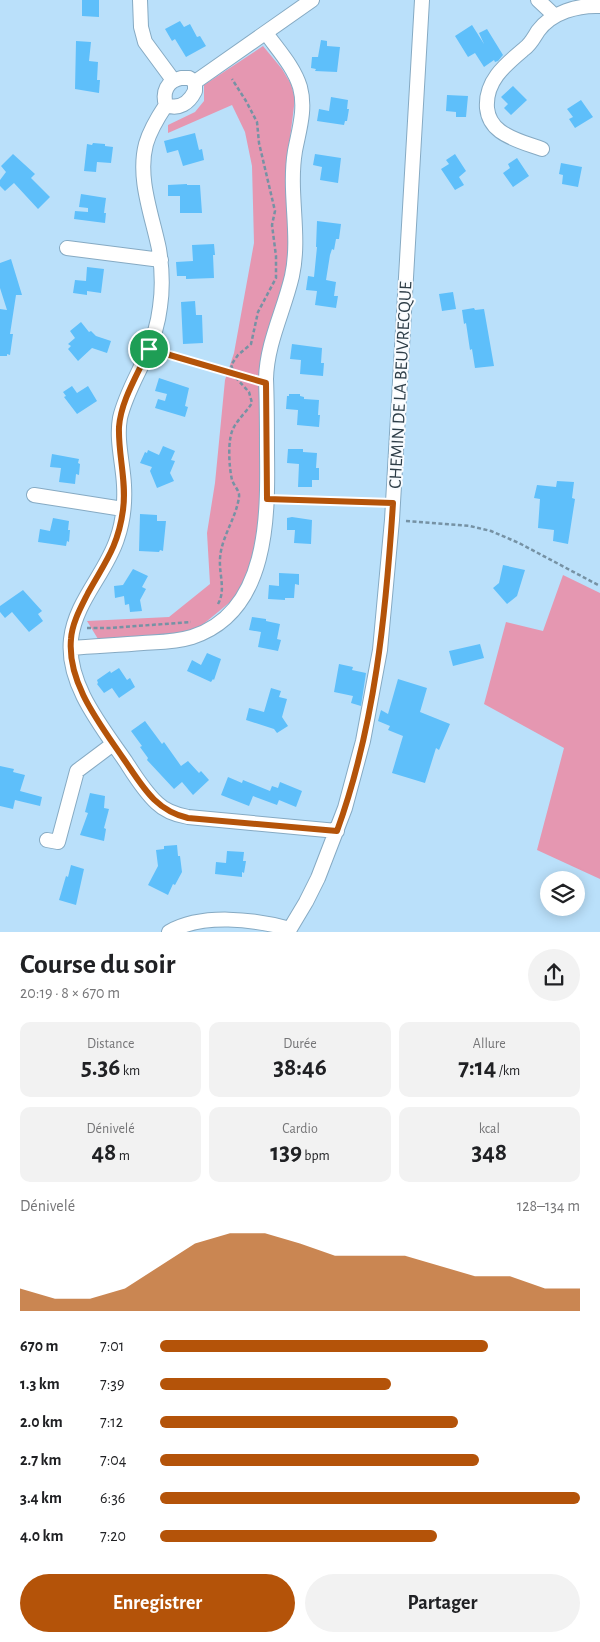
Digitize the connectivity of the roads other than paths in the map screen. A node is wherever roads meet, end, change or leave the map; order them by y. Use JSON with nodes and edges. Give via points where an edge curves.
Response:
{"nodes":[{"id":1,"x":140,"y":0,"type":"edge"},
{"id":2,"x":312,"y":0,"type":"edge"},
{"id":3,"x":422,"y":0,"type":"edge"},
{"id":4,"x":538,"y":0,"type":"edge"},
{"id":5,"x":600,"y":6,"type":"edge"},
{"id":6,"x":555,"y":16,"type":"junction"},
{"id":7,"x":266,"y":33,"type":"junction"},
{"id":8,"x":173,"y":80,"type":"junction"},
{"id":9,"x":195,"y":82,"type":"junction"},
{"id":10,"x":166,"y":105,"type":"junction"},
{"id":11,"x":542,"y":149,"type":"dead end"},
{"id":12,"x":67,"y":248,"type":"dead end"},
{"id":13,"x":161,"y":260,"type":"junction"},
{"id":14,"x":34,"y":495,"type":"dead end"},
{"id":15,"x":124,"y":509,"type":"junction"},
{"id":16,"x":71,"y":648,"type":"junction"},
{"id":17,"x":113,"y":744,"type":"junction"},
{"id":18,"x":337,"y":831,"type":"junction"},
{"id":19,"x":58,"y":842,"type":"dead end"},
{"id":20,"x":289,"y":931,"type":"edge"},
{"id":21,"x":169,"y":932,"type":"edge"}],
"edges":[{"from":1,"to":8,"type":"street","via":[[145,42]]},
{"from":2,"to":7,"type":"street"},
{"from":3,"to":18,"type":"street","name":"CHEMIN DE LA BEUVRECQUE","via":[[392,520],[380,650],[358,764]]},
{"from":4,"to":6,"type":"street"},
{"from":5,"to":6,"type":"street","via":[[570,10]]},
{"from":6,"to":11,"type":"street","via":[[497,75],[487,101],[489,118],[499,131]]},
{"from":7,"to":9,"type":"street"},
{"from":7,"to":16,"type":"street","via":[[297,79],[302,108],[294,162],[295,255],[289,287],[269,348],[266,383],[267,499],[264,533],[253,577],[239,602],[219,623],[201,633],[174,641]]},
{"from":8,"to":9,"type":"street","via":[[189,78]]},
{"from":8,"to":10,"type":"street","via":[[164,92]]},
{"from":9,"to":10,"type":"street","via":[[195,91],[187,102],[180,106]]},
{"from":10,"to":13,"type":"street","via":[[146,144],[144,162]]},
{"from":12,"to":13,"type":"street"},
{"from":13,"to":15,"type":"street","via":[[162,282],[156,327],[120,418]]},
{"from":14,"to":15,"type":"street"},
{"from":15,"to":16,"type":"street","via":[[113,550],[73,628]]},
{"from":16,"to":17,"type":"street","via":[[73,666],[86,702]]},
{"from":17,"to":18,"type":"street","via":[[151,797],[179,816]]},
{"from":17,"to":19,"type":"street","via":[[77,771]]},
{"from":18,"to":20,"type":"street","name":"CHEMIN DE LA BEUVRECQUE","via":[[312,891]]},
{"from":20,"to":21,"type":"street","via":[[270,925],[216,920],[186,924]]}]}
